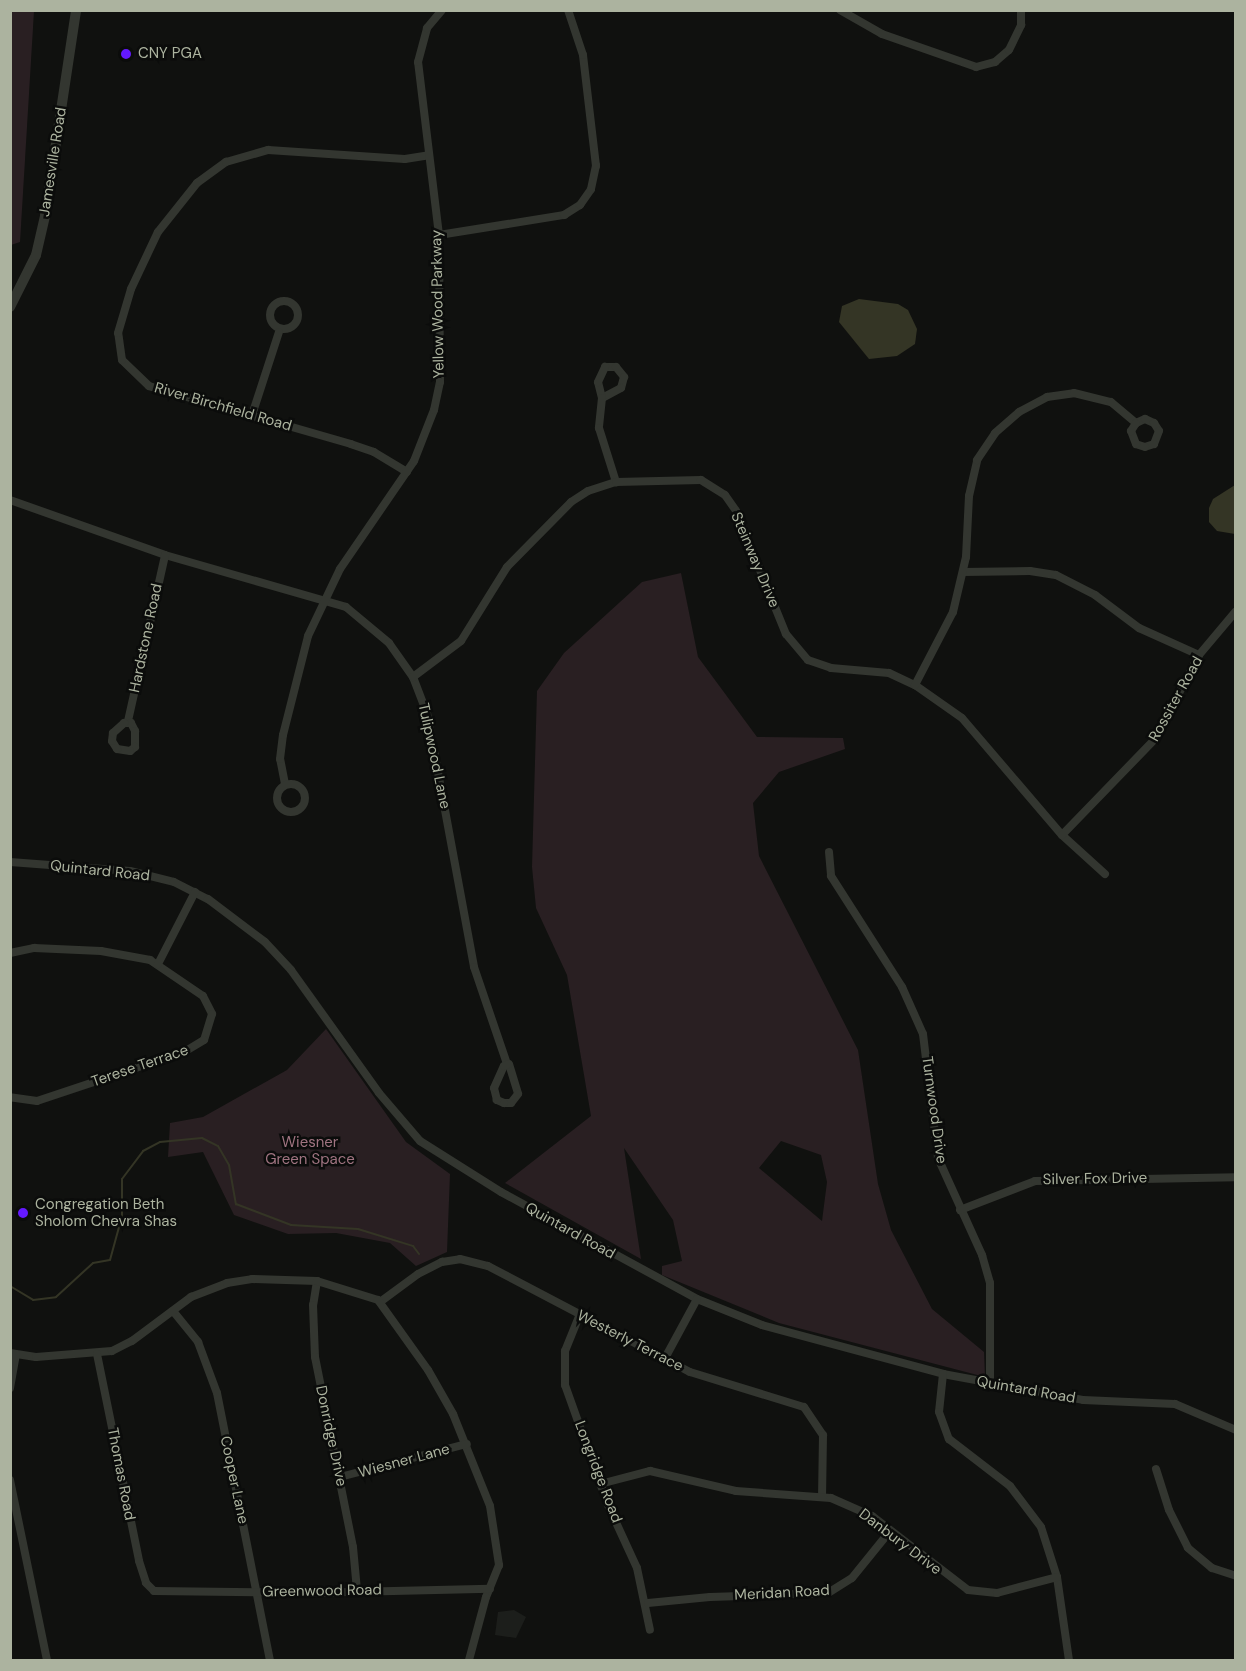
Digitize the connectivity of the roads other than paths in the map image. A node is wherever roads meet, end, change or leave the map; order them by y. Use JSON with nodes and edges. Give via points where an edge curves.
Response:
{"nodes":[{"id":1,"x":76,"y":10,"type":"edge"},
{"id":2,"x":442,"y":10,"type":"edge"},
{"id":3,"x":568,"y":10,"type":"edge"},
{"id":4,"x":840,"y":10,"type":"edge"},
{"id":5,"x":1021,"y":10,"type":"edge"},
{"id":6,"x":429,"y":155,"type":"junction"},
{"id":7,"x":439,"y":235,"type":"junction"},
{"id":8,"x":10,"y":307,"type":"edge"},
{"id":9,"x":279,"y":332,"type":"dead end"},
{"id":10,"x":602,"y":398,"type":"dead end"},
{"id":11,"x":252,"y":415,"type":"junction"},
{"id":12,"x":1136,"y":423,"type":"dead end"},
{"id":13,"x":407,"y":472,"type":"junction"},
{"id":14,"x":616,"y":482,"type":"junction"},
{"id":15,"x":10,"y":500,"type":"edge"},
{"id":16,"x":165,"y":555,"type":"junction"},
{"id":17,"x":963,"y":572,"type":"junction"},
{"id":18,"x":325,"y":599,"type":"junction"},
{"id":19,"x":1236,"y":611,"type":"edge"},
{"id":20,"x":1199,"y":655,"type":"junction"},
{"id":21,"x":413,"y":677,"type":"junction"},
{"id":22,"x":915,"y":685,"type":"junction"},
{"id":23,"x":128,"y":721,"type":"dead end"},
{"id":24,"x":285,"y":784,"type":"dead end"},
{"id":25,"x":1062,"y":835,"type":"junction"},
{"id":26,"x":830,"y":852,"type":"dead end"},
{"id":27,"x":10,"y":862,"type":"edge"},
{"id":28,"x":1105,"y":874,"type":"dead end"},
{"id":29,"x":195,"y":892,"type":"junction"},
{"id":30,"x":10,"y":953,"type":"edge"},
{"id":31,"x":158,"y":964,"type":"junction"},
{"id":32,"x":507,"y":1064,"type":"junction"},
{"id":33,"x":10,"y":1097,"type":"edge"},
{"id":34,"x":1236,"y":1177,"type":"edge"},
{"id":35,"x":960,"y":1210,"type":"junction"},
{"id":36,"x":317,"y":1281,"type":"junction"},
{"id":37,"x":697,"y":1299,"type":"junction"},
{"id":38,"x":380,"y":1302,"type":"junction"},
{"id":39,"x":172,"y":1311,"type":"junction"},
{"id":40,"x":580,"y":1314,"type":"junction"},
{"id":41,"x":13,"y":1354,"type":"edge"},
{"id":42,"x":97,"y":1354,"type":"junction"},
{"id":43,"x":664,"y":1360,"type":"junction"},
{"id":44,"x":943,"y":1374,"type":"junction"},
{"id":45,"x":990,"y":1384,"type":"junction"},
{"id":46,"x":10,"y":1388,"type":"edge"},
{"id":47,"x":1236,"y":1430,"type":"edge"},
{"id":48,"x":467,"y":1444,"type":"junction"},
{"id":49,"x":1156,"y":1469,"type":"dead end"},
{"id":50,"x":340,"y":1477,"type":"junction"},
{"id":51,"x":11,"y":1483,"type":"edge"},
{"id":52,"x":600,"y":1484,"type":"junction"},
{"id":53,"x":822,"y":1496,"type":"junction"},
{"id":54,"x":890,"y":1531,"type":"junction"},
{"id":55,"x":1236,"y":1576,"type":"edge"},
{"id":56,"x":1057,"y":1577,"type":"junction"},
{"id":57,"x":490,"y":1589,"type":"junction"},
{"id":58,"x":357,"y":1590,"type":"junction"},
{"id":59,"x":154,"y":1591,"type":"joint"},
{"id":60,"x":258,"y":1593,"type":"junction"},
{"id":61,"x":648,"y":1604,"type":"junction"},
{"id":62,"x":650,"y":1630,"type":"dead end"},
{"id":63,"x":47,"y":1660,"type":"edge"},
{"id":64,"x":270,"y":1660,"type":"edge"},
{"id":65,"x":470,"y":1660,"type":"edge"},
{"id":66,"x":1069,"y":1660,"type":"edge"}],
"edges":[{"from":1,"to":8,"type":"street","name":"Jamesville Road","via":[[45,216],[36,255]]},
{"from":2,"to":6,"type":"street","name":"Yellow Wood Parkway","via":[[427,28],[418,62]]},
{"from":3,"to":7,"type":"street","via":[[583,55],[596,166],[591,189],[580,205],[564,215]]},
{"from":4,"to":5,"type":"street","via":[[882,34],[976,67],[995,62],[1009,50],[1021,26]]},
{"from":6,"to":7,"type":"street","name":"Yellow Wood Parkway"},
{"from":6,"to":11,"type":"street","name":"River Birchfield Road","via":[[405,159],[299,150],[255,152],[208,174],[162,226],[120,320],[118,347],[122,360],[149,386]]},
{"from":7,"to":13,"type":"street","name":"Yellow Wood Parkway","via":[[440,382],[424,439]]},
{"from":9,"to":11,"type":"street"},
{"from":10,"to":14,"type":"street","via":[[599,428]]},
{"from":11,"to":13,"type":"street","name":"River Birchfield Road","via":[[374,452]]},
{"from":12,"to":17,"type":"street","via":[[1111,402],[1074,393],[1047,397],[1019,412],[995,433],[977,460],[969,496],[969,540]]},
{"from":13,"to":18,"type":"street","name":"Yellow Wood Parkway","via":[[363,531]]},
{"from":14,"to":21,"type":"street","name":"Steinway Drive","via":[[588,491],[563,508],[507,567],[461,641]]},
{"from":14,"to":22,"type":"street","name":"Steinway Drive","via":[[689,479],[713,485],[736,511],[786,634],[808,660],[831,668],[889,673]]},
{"from":15,"to":16,"type":"street","name":"Tulipwood Lane"},
{"from":16,"to":18,"type":"street","name":"Tulipwood Lane"},
{"from":16,"to":23,"type":"street","name":"Hardstone Road"},
{"from":17,"to":20,"type":"street","via":[[1030,571],[1056,575],[1095,595],[1139,628]]},
{"from":17,"to":22,"type":"street","via":[[953,612]]},
{"from":18,"to":21,"type":"street","name":"Tulipwood Lane","via":[[346,607],[370,624]]},
{"from":18,"to":24,"type":"street","name":"Yellow Wood Parkway","via":[[294,682],[280,759]]},
{"from":19,"to":20,"type":"street","name":"Rossiter Road"},
{"from":20,"to":25,"type":"street","name":"Rossiter Road","via":[[1155,739]]},
{"from":21,"to":32,"type":"street","name":"Tulipwood Lane","via":[[434,746],[474,967]]},
{"from":22,"to":25,"type":"street","name":"Steinway Drive","via":[[962,718]]},
{"from":25,"to":28,"type":"street","name":"Steinway Drive"},
{"from":26,"to":35,"type":"street","name":"Turnwood Drive","via":[[831,876],[917,1015],[923,1034],[938,1158]]},
{"from":27,"to":29,"type":"street","name":"Quintard Road","via":[[130,871],[174,882]]},
{"from":29,"to":31,"type":"street"},
{"from":29,"to":37,"type":"street","name":"Quintard Road","via":[[265,942],[291,970],[379,1092],[420,1141],[501,1192]]},
{"from":30,"to":31,"type":"street","name":"Terese Terrace","via":[[34,948],[101,951]]},
{"from":31,"to":33,"type":"street","name":"Terese Terrace","via":[[177,975],[209,1005],[210,1030],[197,1046],[37,1101]]},
{"from":32,"to":32,"type":"street","name":"Tulipwood Lane","via":[[494,1094],[497,1100],[511,1103],[518,1087]]},
{"from":34,"to":35,"type":"street","name":"Silver Fox Drive","via":[[1035,1181]]},
{"from":35,"to":45,"type":"street","name":"Turnwood Drive","via":[[982,1255],[990,1283]]},
{"from":36,"to":38,"type":"street","via":[[346,1287]]},
{"from":36,"to":39,"type":"street","via":[[272,1278],[227,1283],[206,1290]]},
{"from":36,"to":50,"type":"street","name":"Donridge Drive","via":[[315,1357]]},
{"from":37,"to":43,"type":"street"},
{"from":37,"to":44,"type":"street","name":"Quintard Road","via":[[762,1325]]},
{"from":38,"to":40,"type":"street","name":"Westerly Terrace","via":[[432,1266],[460,1259],[488,1266]]},
{"from":38,"to":48,"type":"street","via":[[428,1370]]},
{"from":39,"to":42,"type":"street","via":[[132,1341]]},
{"from":39,"to":60,"type":"street","name":"Cooper Lane","via":[[198,1342],[217,1393]]},
{"from":40,"to":43,"type":"street","name":"Westerly Terrace"},
{"from":40,"to":52,"type":"street","name":"Longridge Road","via":[[565,1351],[564,1376]]},
{"from":41,"to":42,"type":"street"},
{"from":41,"to":46,"type":"street"},
{"from":42,"to":59,"type":"street","name":"Thomas Road","via":[[139,1561],[146,1583]]},
{"from":43,"to":53,"type":"street","name":"Westerly Terrace","via":[[690,1372],[788,1400],[811,1412],[823,1435],[825,1450]]},
{"from":44,"to":45,"type":"street","name":"Quintard Road"},
{"from":44,"to":56,"type":"street","via":[[939,1412],[949,1439],[1010,1486],[1030,1508],[1050,1549]]},
{"from":45,"to":47,"type":"street","name":"Quintard Road","via":[[1083,1400],[1175,1404]]},
{"from":48,"to":50,"type":"street","name":"Wiesner Lane"},
{"from":48,"to":57,"type":"street","via":[[490,1506],[500,1549],[497,1575]]},
{"from":49,"to":55,"type":"street","via":[[1169,1510],[1188,1548],[1212,1568]]},
{"from":50,"to":58,"type":"street","name":"Donridge Drive"},
{"from":51,"to":63,"type":"street"},
{"from":52,"to":53,"type":"street","name":"Danbury Drive","via":[[650,1471],[736,1491]]},
{"from":52,"to":61,"type":"street","name":"Longridge Road","via":[[637,1568]]},
{"from":53,"to":54,"type":"street","name":"Danbury Drive","via":[[844,1502]]},
{"from":54,"to":56,"type":"street","name":"Danbury Drive","via":[[968,1590],[997,1593]]},
{"from":54,"to":61,"type":"street","name":"Meridan Road","via":[[852,1578],[828,1593],[706,1597]]},
{"from":56,"to":66,"type":"street"},
{"from":57,"to":58,"type":"street","name":"Greenwood Road"},
{"from":57,"to":65,"type":"street"},
{"from":58,"to":60,"type":"street","name":"Greenwood Road"},
{"from":59,"to":60,"type":"street","name":"Greenwood Road"},
{"from":60,"to":64,"type":"street","name":"Cooper Lane"},
{"from":61,"to":62,"type":"street","name":"Longridge Road"}]}
